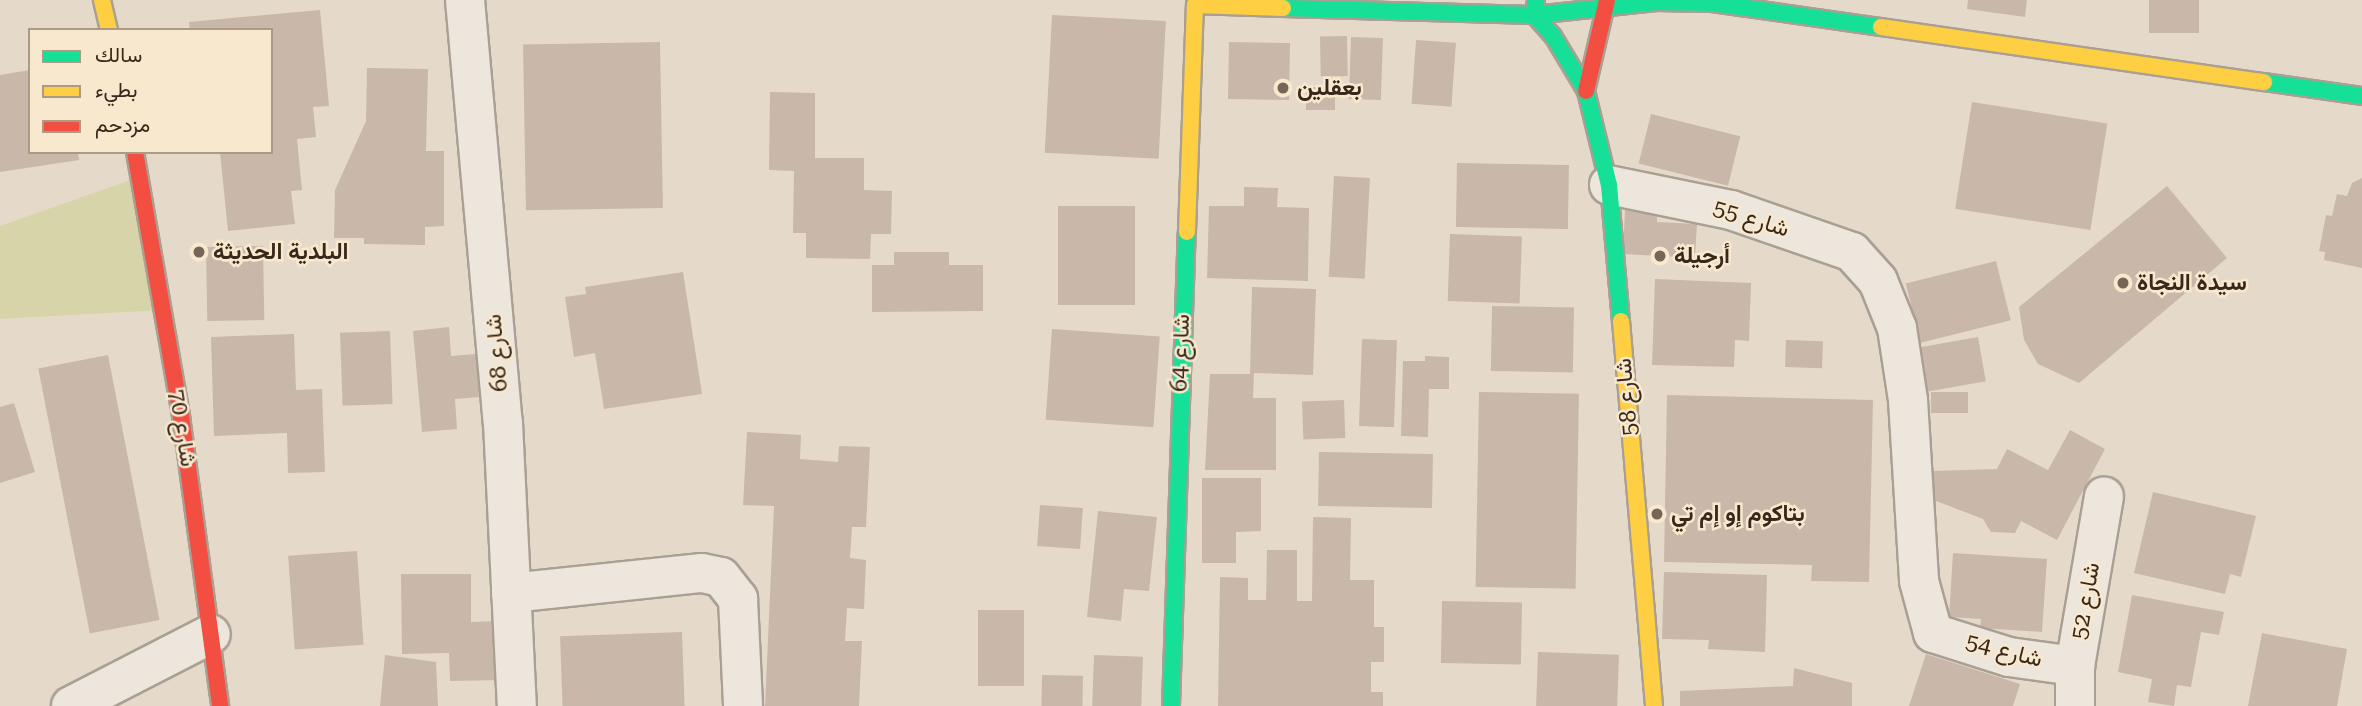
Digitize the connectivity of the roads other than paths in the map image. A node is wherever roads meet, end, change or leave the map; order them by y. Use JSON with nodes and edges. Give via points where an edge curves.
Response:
{"nodes":[{"id":1,"x":102,"y":0,"type":"edge"},
{"id":2,"x":465,"y":0,"type":"edge"},
{"id":3,"x":1194,"y":2,"type":"edge"},
{"id":4,"x":1607,"y":3,"type":"edge"},
{"id":5,"x":1535,"y":7,"type":"edge"},
{"id":6,"x":109,"y":28,"type":"edge"},
{"id":7,"x":1586,"y":91,"type":"junction"},
{"id":8,"x":2362,"y":96,"type":"edge"},
{"id":9,"x":135,"y":154,"type":"edge"},
{"id":10,"x":1609,"y":185,"type":"junction"},
{"id":11,"x":2104,"y":496,"type":"dead end"},
{"id":12,"x":511,"y":593,"type":"junction"},
{"id":13,"x":1933,"y":633,"type":"joint"},
{"id":14,"x":211,"y":634,"type":"junction"},
{"id":15,"x":2075,"y":666,"type":"junction"},
{"id":16,"x":71,"y":706,"type":"edge"},
{"id":17,"x":220,"y":706,"type":"edge"},
{"id":18,"x":517,"y":706,"type":"edge"},
{"id":19,"x":743,"y":706,"type":"edge"},
{"id":20,"x":1171,"y":706,"type":"edge"},
{"id":21,"x":1654,"y":706,"type":"edge"},
{"id":22,"x":2074,"y":706,"type":"edge"}],
"edges":[{"from":1,"to":6,"type":"street"},
{"from":2,"to":12,"type":"street","name":"شارع 68","via":[[503,423]]},
{"from":3,"to":5,"type":"street"},
{"from":3,"to":20,"type":"street","name":"شارع 64"},
{"from":4,"to":5,"type":"street"},
{"from":4,"to":7,"type":"street","name":"شارع 58"},
{"from":4,"to":8,"type":"street","via":[[1712,3]]},
{"from":5,"to":7,"type":"street","name":"شارع 58"},
{"from":7,"to":10,"type":"street","name":"شارع 58"},
{"from":9,"to":14,"type":"street","name":"شارع 70","via":[[181,416]]},
{"from":10,"to":13,"type":"street","name":"شارع 55","via":[[1731,210],[1852,252],[1878,281],[1897,328],[1908,400],[1919,581]]},
{"from":10,"to":21,"type":"street","name":"شارع 58"},
{"from":11,"to":15,"type":"street","name":"شارع 52"},
{"from":12,"to":18,"type":"street","name":"شارع 68"},
{"from":12,"to":19,"type":"street","via":[[702,573],[721,577],[738,599]]},
{"from":13,"to":15,"type":"street","name":"شارع 54","via":[[2009,657]]},
{"from":14,"to":16,"type":"street"},
{"from":14,"to":17,"type":"street","name":"شارع 70"},
{"from":15,"to":22,"type":"street","name":"شارع 52"}]}
